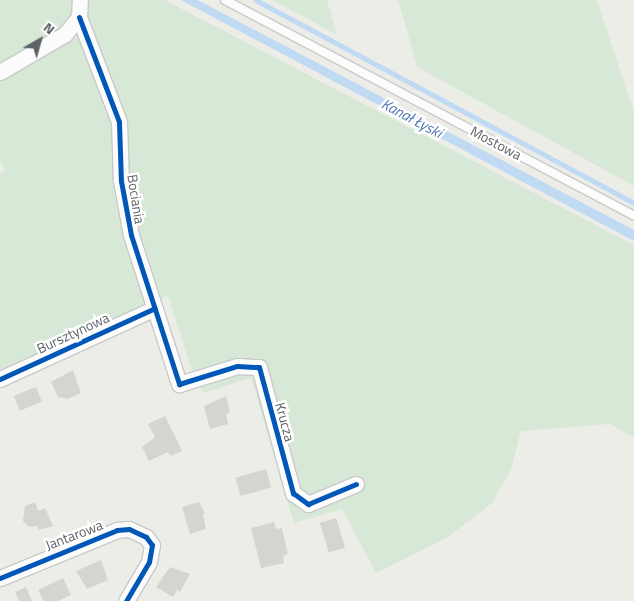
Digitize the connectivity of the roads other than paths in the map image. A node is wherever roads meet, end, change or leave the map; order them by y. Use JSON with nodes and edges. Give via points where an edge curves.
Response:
{"nodes":[{"id":1,"x":80,"y":0,"type":"edge"},
{"id":2,"x":225,"y":0,"type":"edge"},
{"id":3,"x":79,"y":18,"type":"junction"},
{"id":4,"x":0,"y":72,"type":"edge"},
{"id":5,"x":634,"y":216,"type":"edge"},
{"id":6,"x":155,"y":308,"type":"junction"},
{"id":7,"x":0,"y":379,"type":"edge"},
{"id":8,"x":179,"y":384,"type":"joint"},
{"id":9,"x":356,"y":484,"type":"dead end"},
{"id":10,"x":0,"y":578,"type":"edge"},
{"id":11,"x":126,"y":601,"type":"edge"}],
"edges":[{"from":1,"to":3,"type":"street"},
{"from":2,"to":5,"type":"lane","name":"Mostowa"},
{"from":3,"to":4,"type":"street","via":[[47,47]]},
{"from":3,"to":6,"type":"street","name":"Bociania","via":[[119,122],[121,182],[131,235]]},
{"from":6,"to":7,"type":"street","name":"Bursztynowa"},
{"from":6,"to":8,"type":"street","name":"Bociania"},
{"from":8,"to":9,"type":"street","name":"Krucza","via":[[237,366],[259,367],[293,493],[308,504]]},
{"from":10,"to":11,"type":"street","name":"Jantarowa","via":[[117,530],[129,529],[146,536],[152,545],[149,562]]}]}
